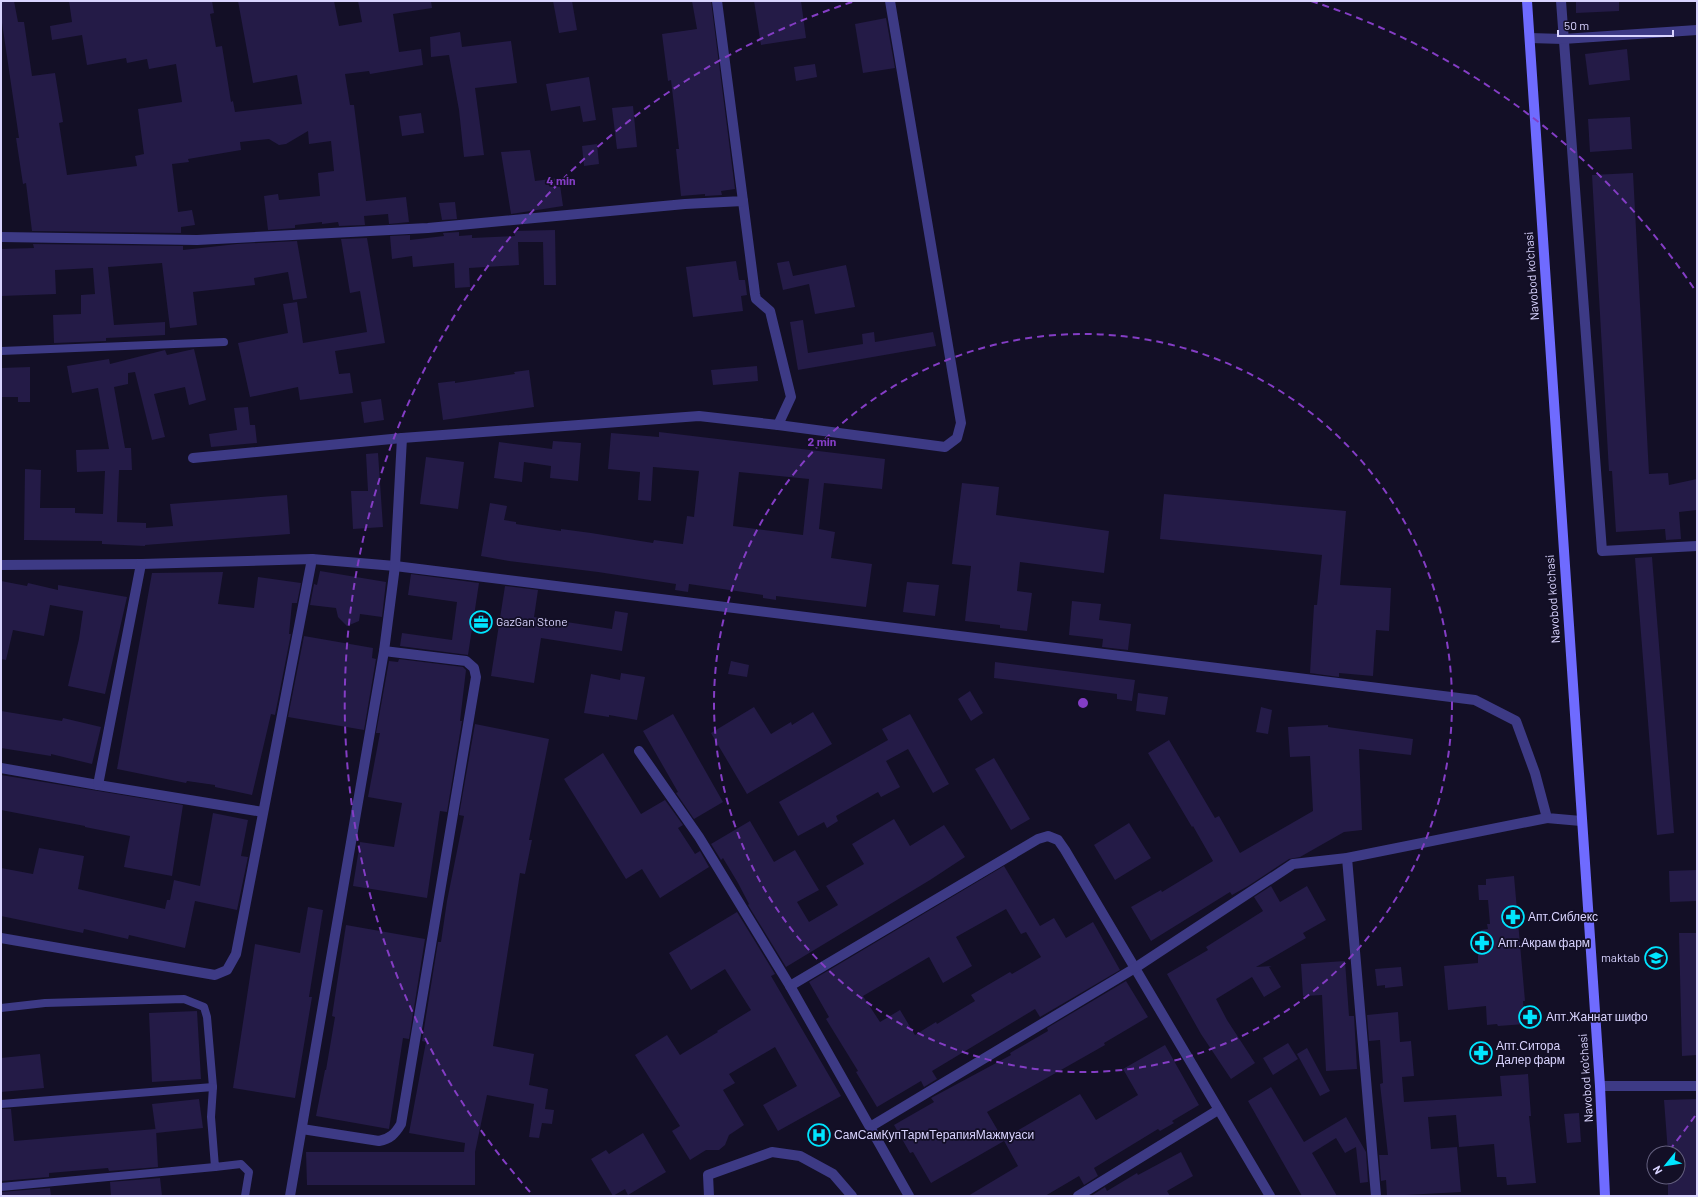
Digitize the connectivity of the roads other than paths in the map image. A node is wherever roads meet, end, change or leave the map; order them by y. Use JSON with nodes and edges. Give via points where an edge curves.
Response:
{"nodes":[{"id":1,"x":717,"y":1,"type":"edge"},
{"id":2,"x":890,"y":1,"type":"edge"},
{"id":3,"x":1527,"y":1,"type":"edge"},
{"id":4,"x":1561,"y":1,"type":"edge"},
{"id":5,"x":1697,"y":30,"type":"edge"},
{"id":6,"x":1530,"y":38,"type":"junction"},
{"id":7,"x":1563,"y":39,"type":"junction"},
{"id":8,"x":743,"y":201,"type":"junction"},
{"id":9,"x":1,"y":237,"type":"edge"},
{"id":10,"x":224,"y":342,"type":"dead end"},
{"id":11,"x":1,"y":351,"type":"edge"},
{"id":12,"x":778,"y":425,"type":"junction"},
{"id":13,"x":402,"y":438,"type":"junction"},
{"id":14,"x":193,"y":458,"type":"dead end"},
{"id":15,"x":1697,"y":546,"type":"edge"},
{"id":16,"x":312,"y":559,"type":"junction"},
{"id":17,"x":141,"y":564,"type":"junction"},
{"id":18,"x":1,"y":565,"type":"edge"},
{"id":19,"x":394,"y":566,"type":"junction"},
{"id":20,"x":384,"y":651,"type":"junction"},
{"id":21,"x":639,"y":751,"type":"dead end"},
{"id":22,"x":1,"y":768,"type":"edge"},
{"id":23,"x":98,"y":785,"type":"junction"},
{"id":24,"x":263,"y":812,"type":"junction"},
{"id":25,"x":1547,"y":818,"type":"junction"},
{"id":26,"x":1581,"y":821,"type":"junction"},
{"id":27,"x":1347,"y":858,"type":"junction"},
{"id":28,"x":1,"y":938,"type":"edge"},
{"id":29,"x":1136,"y":968,"type":"junction"},
{"id":30,"x":790,"y":986,"type":"junction"},
{"id":31,"x":1,"y":1008,"type":"edge"},
{"id":32,"x":1600,"y":1086,"type":"junction"},
{"id":33,"x":1697,"y":1086,"type":"edge"},
{"id":34,"x":213,"y":1087,"type":"junction"},
{"id":35,"x":1,"y":1104,"type":"edge"},
{"id":36,"x":1218,"y":1110,"type":"junction"},
{"id":37,"x":870,"y":1127,"type":"junction"},
{"id":38,"x":302,"y":1129,"type":"junction"},
{"id":39,"x":215,"y":1167,"type":"junction"},
{"id":40,"x":1,"y":1187,"type":"edge"},
{"id":41,"x":245,"y":1196,"type":"edge"},
{"id":42,"x":290,"y":1196,"type":"edge"},
{"id":43,"x":709,"y":1196,"type":"edge"},
{"id":44,"x":852,"y":1196,"type":"edge"},
{"id":45,"x":909,"y":1196,"type":"edge"},
{"id":46,"x":1078,"y":1196,"type":"edge"},
{"id":47,"x":1270,"y":1196,"type":"edge"},
{"id":48,"x":1376,"y":1196,"type":"edge"},
{"id":49,"x":1605,"y":1196,"type":"edge"}],
"edges":[{"from":1,"to":8,"type":"street"},
{"from":2,"to":12,"type":"street","via":[[961,423],[957,438],[945,448]]},
{"from":3,"to":6,"type":"street","name":"Navobod ko'chasi"},
{"from":4,"to":7,"type":"street"},
{"from":5,"to":7,"type":"street"},
{"from":6,"to":7,"type":"street"},
{"from":6,"to":26,"type":"street","name":"Navobod ko'chasi"},
{"from":7,"to":15,"type":"street","via":[[1602,551]]},
{"from":8,"to":9,"type":"street","via":[[428,228],[197,240]]},
{"from":8,"to":12,"type":"street","via":[[754,294],[770,311],[792,397]]},
{"from":10,"to":11,"type":"lane"},
{"from":12,"to":13,"type":"street","via":[[699,416]]},
{"from":13,"to":14,"type":"street"},
{"from":13,"to":19,"type":"street"},
{"from":16,"to":17,"type":"street"},
{"from":16,"to":19,"type":"street"},
{"from":16,"to":24,"type":"street"},
{"from":17,"to":18,"type":"street"},
{"from":17,"to":23,"type":"street"},
{"from":19,"to":20,"type":"street"},
{"from":19,"to":25,"type":"street","via":[[1476,700],[1516,721],[1536,773]]},
{"from":20,"to":38,"type":"street"},
{"from":20,"to":38,"type":"street","via":[[466,661],[474,668],[476,677],[401,1124],[388,1139],[379,1142]]},
{"from":21,"to":30,"type":"street","via":[[699,837]]},
{"from":22,"to":23,"type":"street"},
{"from":23,"to":24,"type":"street"},
{"from":24,"to":28,"type":"street","via":[[236,954],[227,970],[215,975]]},
{"from":25,"to":26,"type":"street"},
{"from":25,"to":27,"type":"street"},
{"from":26,"to":32,"type":"street","name":"Navobod ko'chasi"},
{"from":27,"to":29,"type":"street","via":[[1293,864]]},
{"from":27,"to":48,"type":"street"},
{"from":29,"to":30,"type":"street","via":[[1065,850],[1058,840],[1048,836],[1038,839]]},
{"from":29,"to":36,"type":"street"},
{"from":29,"to":37,"type":"street"},
{"from":30,"to":37,"type":"street"},
{"from":31,"to":34,"type":"lane","via":[[45,1003],[184,999],[195,1002],[204,1006],[207,1017]]},
{"from":32,"to":33,"type":"street"},
{"from":32,"to":49,"type":"street","name":"Navobod ko'chasi"},
{"from":34,"to":35,"type":"lane"},
{"from":34,"to":39,"type":"lane","via":[[211,1117]]},
{"from":36,"to":46,"type":"street"},
{"from":36,"to":47,"type":"street"},
{"from":37,"to":45,"type":"street"},
{"from":38,"to":42,"type":"street"},
{"from":39,"to":40,"type":"lane"},
{"from":39,"to":41,"type":"lane","via":[[241,1164],[246,1168],[249,1172]]},
{"from":43,"to":44,"type":"street","via":[[708,1175],[772,1152],[800,1156],[833,1174]]}]}
